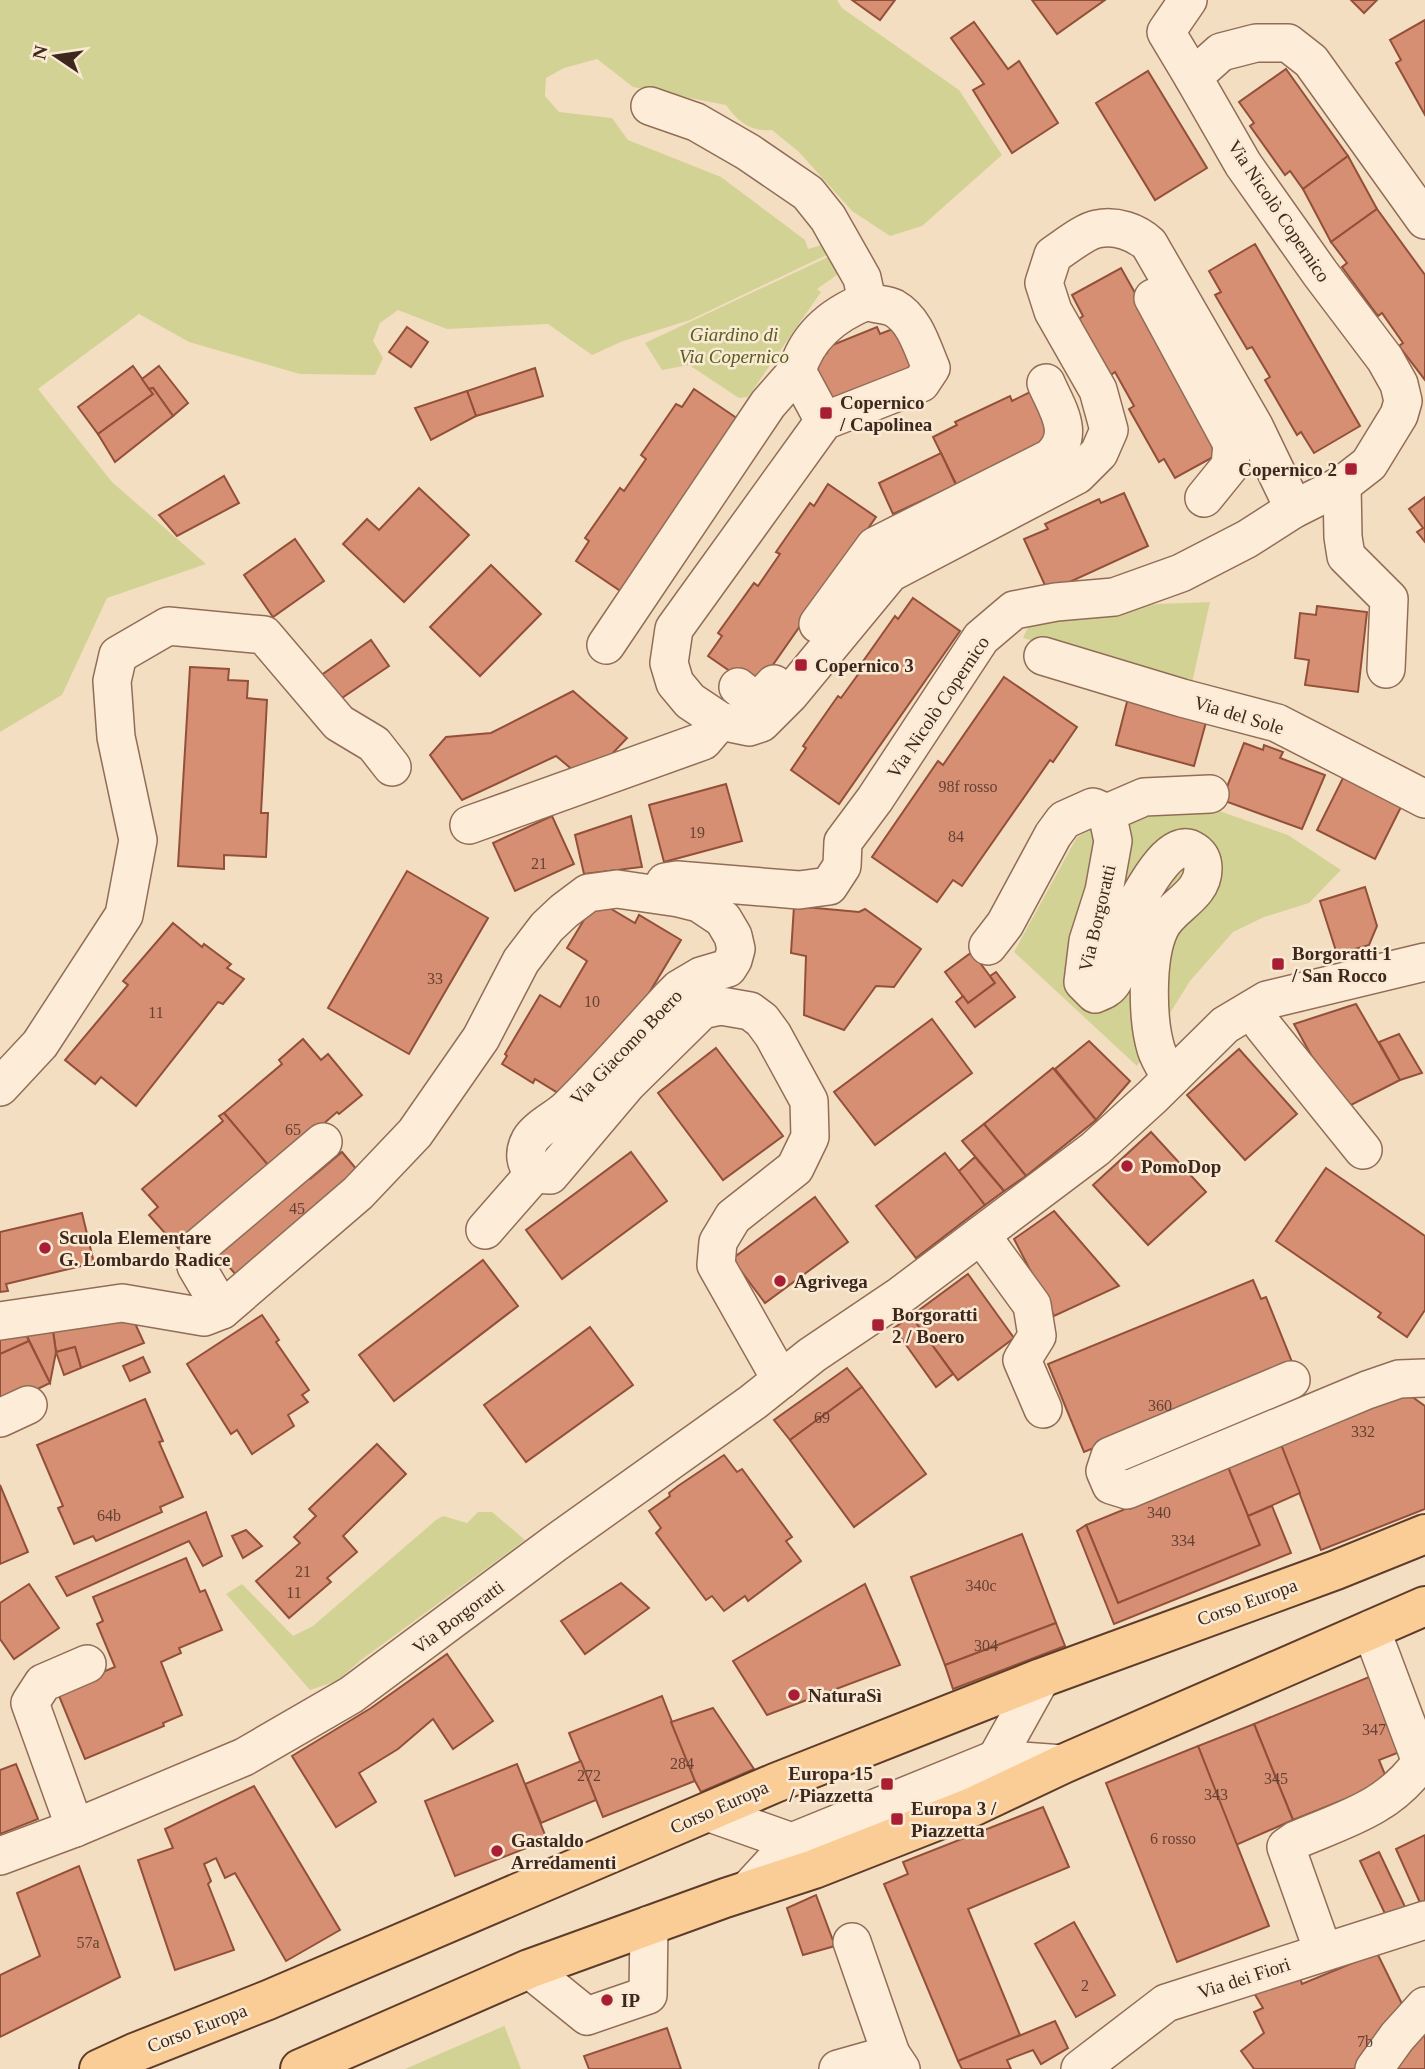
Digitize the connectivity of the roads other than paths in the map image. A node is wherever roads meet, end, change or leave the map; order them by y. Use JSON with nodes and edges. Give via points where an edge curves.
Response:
{"nodes":[{"id":1,"x":1188,"y":0,"type":"edge"},
{"id":2,"x":1193,"y":77,"type":"junction"},
{"id":3,"x":1335,"y":93,"type":"junction"},
{"id":4,"x":650,"y":106,"type":"dead end"},
{"id":5,"x":1425,"y":220,"type":"edge"},
{"id":6,"x":1425,"y":245,"type":"edge"},
{"id":7,"x":1158,"y":258,"type":"junction"},
{"id":8,"x":867,"y":301,"type":"junction"},
{"id":9,"x":797,"y":371,"type":"junction"},
{"id":10,"x":1046,"y":383,"type":"dead end"},
{"id":11,"x":824,"y":421,"type":"junction"},
{"id":12,"x":1342,"y":485,"type":"junction"},
{"id":13,"x":1204,"y":498,"type":"dead end"},
{"id":14,"x":1294,"y":509,"type":"junction"},
{"id":15,"x":606,"y":645,"type":"dead end"},
{"id":16,"x":1043,"y":656,"type":"dead end"},
{"id":17,"x":1386,"y":669,"type":"dead end"},
{"id":18,"x":738,"y":687,"type":"dead end"},
{"id":19,"x":782,"y":689,"type":"junction"},
{"id":20,"x":720,"y":721,"type":"junction"},
{"id":21,"x":392,"y":767,"type":"dead end"},
{"id":22,"x":1210,"y":794,"type":"dead end"},
{"id":23,"x":1425,"y":799,"type":"edge"},
{"id":24,"x":1107,"y":813,"type":"junction"},
{"id":25,"x":470,"y":825,"type":"dead end"},
{"id":26,"x":617,"y":889,"type":"junction"},
{"id":27,"x":988,"y":946,"type":"dead end"},
{"id":28,"x":1425,"y":962,"type":"edge"},
{"id":29,"x":1264,"y":1026,"type":"dead end"},
{"id":30,"x":1171,"y":1077,"type":"junction"},
{"id":31,"x":0,"y":1087,"type":"edge"},
{"id":32,"x":323,"y":1142,"type":"dead end"},
{"id":33,"x":1363,"y":1150,"type":"dead end"},
{"id":34,"x":534,"y":1174,"type":"junction"},
{"id":35,"x":485,"y":1230,"type":"dead end"},
{"id":36,"x":981,"y":1235,"type":"junction"},
{"id":37,"x":222,"y":1310,"type":"junction"},
{"id":38,"x":0,"y":1321,"type":"edge"},
{"id":39,"x":1425,"y":1378,"type":"edge"},
{"id":40,"x":781,"y":1380,"type":"junction"},
{"id":41,"x":1291,"y":1380,"type":"dead end"},
{"id":42,"x":1043,"y":1409,"type":"dead end"},
{"id":43,"x":1425,"y":1534,"type":"edge"},
{"id":44,"x":1425,"y":1606,"type":"edge"},
{"id":45,"x":1371,"y":1629,"type":"junction"},
{"id":46,"x":87,"y":1664,"type":"dead end"},
{"id":47,"x":1041,"y":1678,"type":"junction"},
{"id":48,"x":996,"y":1759,"type":"junction"},
{"id":49,"x":1063,"y":1764,"type":"junction"},
{"id":50,"x":710,"y":1813,"type":"junction"},
{"id":51,"x":75,"y":1828,"type":"junction"},
{"id":52,"x":792,"y":1842,"type":"junction"},
{"id":53,"x":0,"y":1856,"type":"edge"},
{"id":54,"x":747,"y":1891,"type":"junction"},
{"id":55,"x":1425,"y":1920,"type":"edge"},
{"id":56,"x":649,"y":1925,"type":"junction"},
{"id":57,"x":852,"y":1942,"type":"dead end"},
{"id":58,"x":1325,"y":1951,"type":"junction"},
{"id":59,"x":529,"y":1969,"type":"junction"},
{"id":60,"x":1420,"y":2011,"type":"edge"},
{"id":61,"x":896,"y":2062,"type":"edge"},
{"id":62,"x":99,"y":2069,"type":"edge"},
{"id":63,"x":300,"y":2069,"type":"edge"},
{"id":64,"x":838,"y":2069,"type":"edge"},
{"id":65,"x":1080,"y":2069,"type":"edge"},
{"id":66,"x":1374,"y":2069,"type":"edge"}],
"edges":[{"from":1,"to":2,"type":"street","name":"Via Nicolò Copernico","via":[[1166,32]]},
{"from":2,"to":3,"type":"street","via":[[1221,52],[1256,43],[1288,43],[1311,61]]},
{"from":2,"to":12,"type":"street","name":"Via Nicolò Copernico","via":[[1243,164],[1399,384],[1403,401],[1399,415],[1369,464]]},
{"from":3,"to":5,"type":"street"},
{"from":3,"to":6,"type":"street","via":[[1323,101],[1323,108]]},
{"from":4,"to":8,"type":"street","via":[[696,122],[808,193],[862,278]]},
{"from":7,"to":13,"type":"street","via":[[1144,281],[1232,444],[1230,466]]},
{"from":7,"to":14,"type":"street","via":[[1254,426]]},
{"from":7,"to":19,"type":"street","via":[[1138,234],[1096,229],[1053,255],[1044,283],[1053,311],[1098,390],[1109,430],[1099,453],[1077,475],[890,573]]},
{"from":8,"to":9,"type":"street","via":[[841,313],[816,335],[802,353]]},
{"from":8,"to":11,"type":"street","via":[[892,306],[910,321],[931,368],[921,383]]},
{"from":9,"to":11,"type":"street"},
{"from":9,"to":15,"type":"street","via":[[768,404]]},
{"from":10,"to":19,"type":"street","via":[[1064,426],[1058,451],[875,546]]},
{"from":11,"to":20,"type":"street","via":[[674,629],[669,663],[675,683],[690,701]]},
{"from":12,"to":14,"type":"street","name":"Via Nicolò Copernico"},
{"from":12,"to":17,"type":"street","via":[[1346,556],[1389,598]]},
{"from":14,"to":26,"type":"street","name":"Via Nicolò Copernico","via":[[1247,539],[1170,577],[1114,597],[1014,610],[981,638],[843,842],[842,866],[829,886],[799,890],[677,880]]},
{"from":16,"to":23,"type":"street","name":"Via del Sole","via":[[1277,723]]},
{"from":18,"to":19,"type":"street","via":[[754,700]]},
{"from":19,"to":20,"type":"street","via":[[761,723],[749,727]]},
{"from":20,"to":25,"type":"street","via":[[703,741]]},
{"from":21,"to":31,"type":"street","via":[[374,744],[340,723],[264,635],[168,626],[118,656],[112,681],[116,737],[138,840],[124,915],[40,1044]]},
{"from":22,"to":24,"type":"street","via":[[1144,797]]},
{"from":24,"to":27,"type":"street","via":[[1093,807],[1064,820]]},
{"from":24,"to":30,"type":"street","name":"Via Borgoratti","via":[[1113,841],[1083,967],[1083,982],[1095,994],[1115,980],[1120,942],[1136,903],[1171,852],[1189,847],[1200,855],[1203,867],[1194,892],[1174,908],[1160,928],[1153,954],[1152,1034]]},
{"from":26,"to":34,"type":"street","name":"Via Giacomo Boero","via":[[699,903],[723,919],[736,949],[728,968],[679,989],[588,1087],[531,1138],[525,1152]]},
{"from":26,"to":37,"type":"street","name":"Via Giacomo Boero","via":[[588,893],[547,927],[521,961],[481,1038],[415,1133],[358,1193]]},
{"from":28,"to":30,"type":"street","name":"Via Borgoratti","via":[[1266,1000],[1225,1025]]},
{"from":29,"to":33,"type":"street"},
{"from":30,"to":36,"type":"street","name":"Via Borgoratti","via":[[1095,1149]]},
{"from":32,"to":37,"type":"street","via":[[199,1247],[196,1266]]},
{"from":34,"to":35,"type":"street"},
{"from":34,"to":40,"type":"street","name":"Via Giacomo Boero","via":[[550,1174],[626,1084],[702,1010],[731,1007],[750,1011],[762,1020],[809,1101],[810,1137],[795,1168],[733,1217],[718,1242],[716,1265]]},
{"from":36,"to":40,"type":"street","name":"Via Borgoratti","via":[[901,1295],[806,1348]]},
{"from":36,"to":42,"type":"street","via":[[1032,1305],[1037,1336],[1022,1360]]},
{"from":37,"to":38,"type":"street","via":[[204,1317],[122,1303]]},
{"from":39,"to":41,"type":"street","via":[[1399,1379],[1367,1390],[1127,1490],[1111,1485],[1105,1471],[1110,1456]]},
{"from":40,"to":51,"type":"street","name":"Via Borgoratti","via":[[351,1695],[244,1758]]},
{"from":43,"to":47,"type":"main road","name":"Corso Europa"},
{"from":44,"to":45,"type":"main road"},
{"from":45,"to":49,"type":"main road"},
{"from":45,"to":58,"type":"street","via":[[1420,1762],[1401,1788],[1377,1805],[1286,1847]]},
{"from":46,"to":51,"type":"street","via":[[43,1683],[30,1703]]},
{"from":47,"to":48,"type":"street"},
{"from":47,"to":50,"type":"main road","name":"Corso Europa"},
{"from":48,"to":49,"type":"street"},
{"from":48,"to":52,"type":"street"},
{"from":49,"to":54,"type":"main road","via":[[959,1812]]},
{"from":50,"to":52,"type":"street"},
{"from":50,"to":62,"type":"main road","name":"Corso Europa"},
{"from":51,"to":53,"type":"street","name":"Via Borgoratti"},
{"from":52,"to":54,"type":"street"},
{"from":54,"to":56,"type":"main road"},
{"from":55,"to":58,"type":"street","name":"Via dei Fiori"},
{"from":56,"to":59,"type":"main road"},
{"from":56,"to":59,"type":"street","via":[[648,1995],[587,2015]]},
{"from":57,"to":61,"type":"street"},
{"from":58,"to":65,"type":"street","name":"Via dei Fiori","via":[[1166,2003]]},
{"from":59,"to":63,"type":"main road"},
{"from":60,"to":66,"type":"street"},
{"from":61,"to":64,"type":"street"}]}
